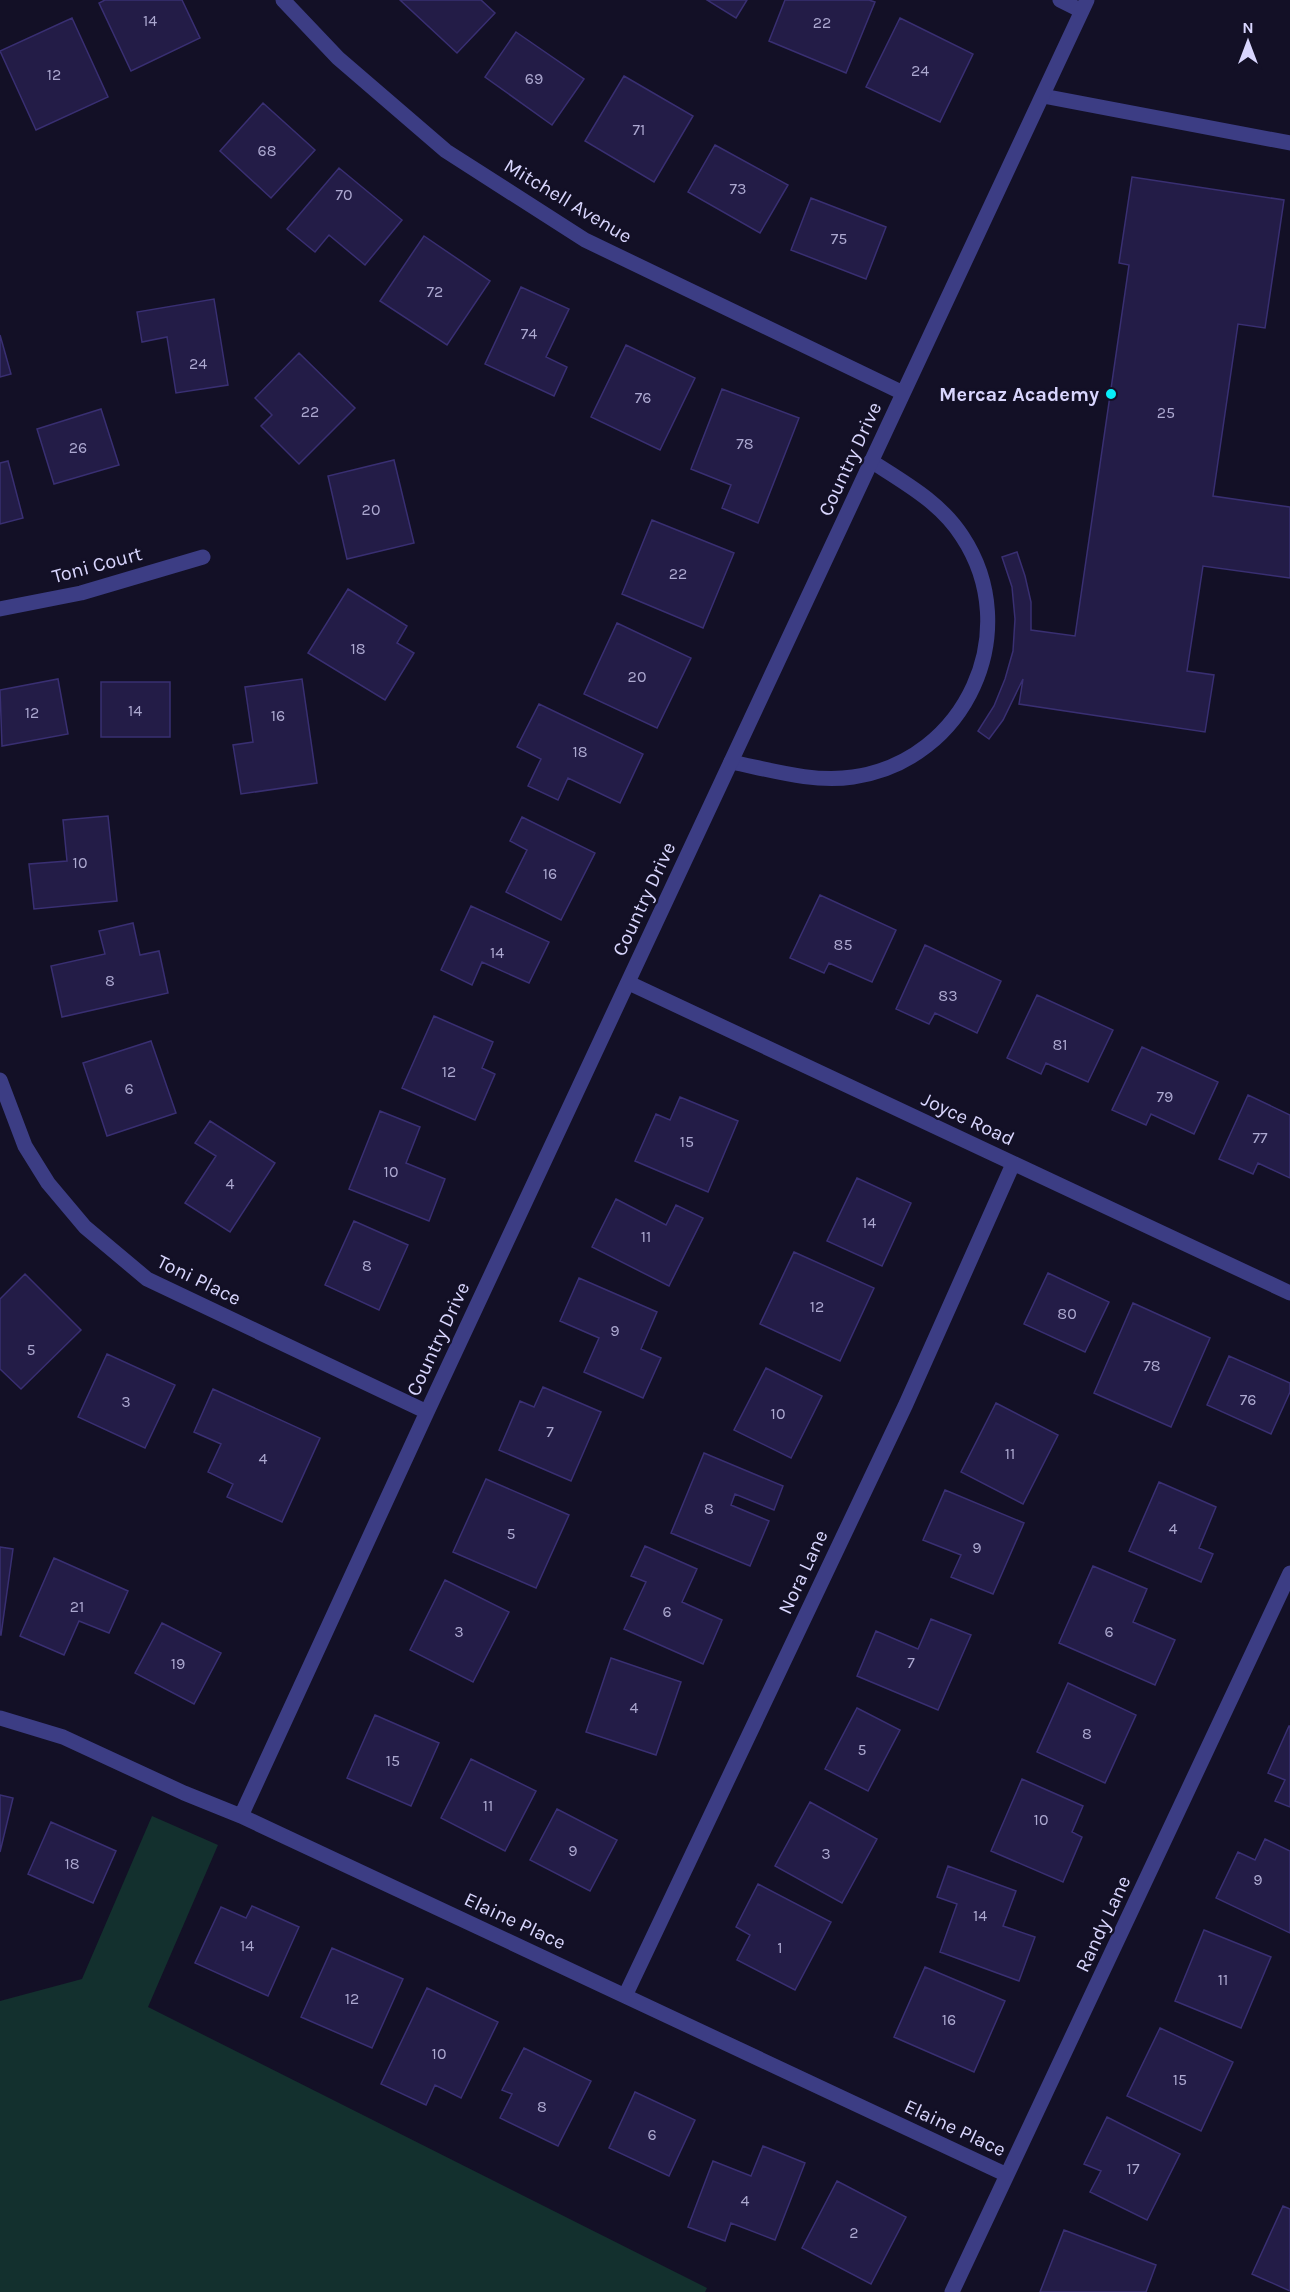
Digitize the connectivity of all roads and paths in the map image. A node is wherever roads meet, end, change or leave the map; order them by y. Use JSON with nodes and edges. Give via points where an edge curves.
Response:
{"nodes":[{"id":1,"x":283,"y":0,"type":"edge"},
{"id":2,"x":1060,"y":0,"type":"edge"},
{"id":3,"x":1084,"y":5,"type":"edge"},
{"id":4,"x":1043,"y":96,"type":"junction"},
{"id":5,"x":1290,"y":143,"type":"edge"},
{"id":6,"x":903,"y":393,"type":"junction"},
{"id":7,"x":872,"y":461,"type":"junction"},
{"id":8,"x":203,"y":557,"type":"dead end"},
{"id":9,"x":0,"y":609,"type":"edge"},
{"id":10,"x":731,"y":762,"type":"junction"},
{"id":11,"x":628,"y":983,"type":"junction"},
{"id":12,"x":0,"y":1080,"type":"edge"},
{"id":13,"x":1013,"y":1164,"type":"junction"},
{"id":14,"x":1290,"y":1293,"type":"edge"},
{"id":15,"x":427,"y":1412,"type":"junction"},
{"id":16,"x":1290,"y":1573,"type":"edge"},
{"id":17,"x":0,"y":1718,"type":"edge"},
{"id":18,"x":241,"y":1816,"type":"junction"},
{"id":19,"x":625,"y":1996,"type":"junction"},
{"id":20,"x":1007,"y":2175,"type":"junction"},
{"id":21,"x":952,"y":2292,"type":"edge"}],
"edges":[{"from":1,"to":6,"type":"street","name":"Mitchell Avenue","via":[[338,58],[446,151],[585,240]]},
{"from":2,"to":3,"type":"street"},
{"from":3,"to":4,"type":"street","name":"Country Drive"},
{"from":4,"to":5,"type":"street"},
{"from":4,"to":6,"type":"street","name":"Country Drive"},
{"from":6,"to":7,"type":"street","name":"Country Drive"},
{"from":7,"to":10,"type":"street","name":"Country Drive"},
{"from":7,"to":10,"type":"street","via":[[947,515],[974,558],[987,608],[984,658],[975,684],[963,707],[927,746],[879,771],[827,779]]},
{"from":8,"to":9,"type":"street","name":"Toni Court","via":[[81,593]]},
{"from":10,"to":11,"type":"street","name":"Country Drive"},
{"from":11,"to":13,"type":"street","name":"Joyce Road"},
{"from":11,"to":15,"type":"street","name":"Country Drive"},
{"from":12,"to":15,"type":"street","name":"Toni Place","via":[[25,1146],[48,1183],[85,1227],[147,1279]]},
{"from":13,"to":14,"type":"street","name":"Joyce Road"},
{"from":13,"to":19,"type":"street","name":"Nora Lane","via":[[906,1404]]},
{"from":15,"to":18,"type":"street","name":"Country Drive"},
{"from":16,"to":20,"type":"street","name":"Randy Lane"},
{"from":17,"to":18,"type":"street","name":"Elaine Place","via":[[63,1737]]},
{"from":18,"to":19,"type":"street","name":"Elaine Place"},
{"from":19,"to":20,"type":"street","name":"Elaine Place"},
{"from":20,"to":21,"type":"street","name":"Randy Lane"}]}
